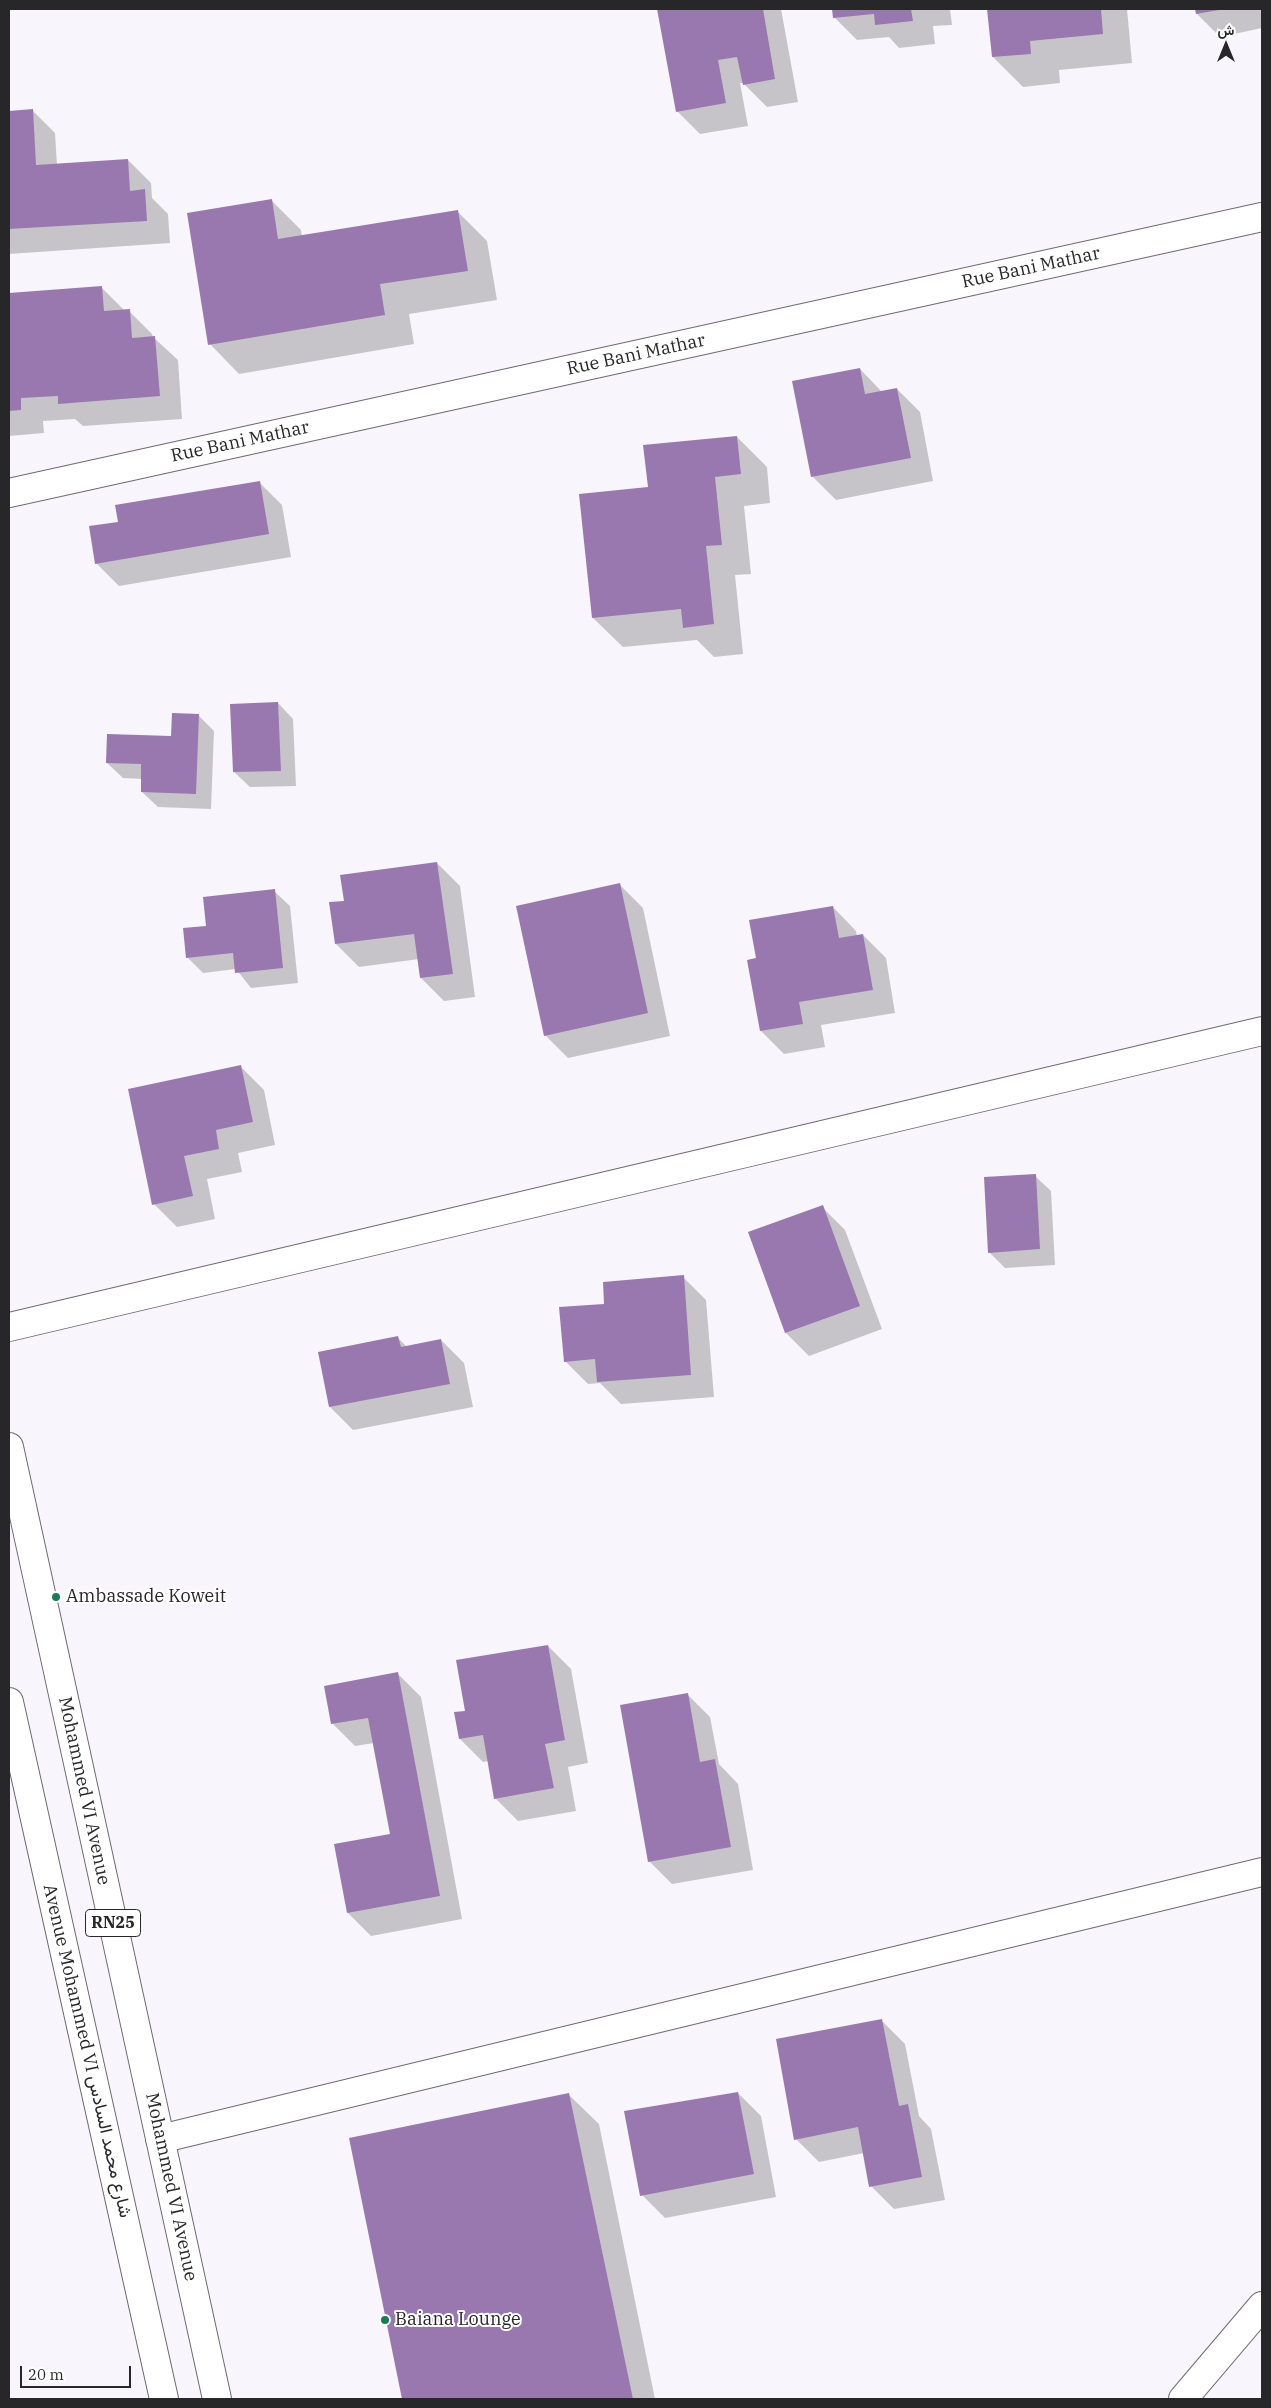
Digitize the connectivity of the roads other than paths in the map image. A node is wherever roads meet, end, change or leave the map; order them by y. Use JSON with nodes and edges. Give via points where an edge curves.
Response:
{"nodes":[{"id":1,"x":1262,"y":217,"type":"edge"},
{"id":2,"x":9,"y":493,"type":"edge"},
{"id":3,"x":1262,"y":1031,"type":"edge"},
{"id":4,"x":9,"y":1327,"type":"edge"},
{"id":5,"x":9,"y":1447,"type":"edge"},
{"id":6,"x":9,"y":1702,"type":"edge"},
{"id":7,"x":1262,"y":1872,"type":"edge"},
{"id":8,"x":160,"y":2139,"type":"junction"},
{"id":9,"x":1262,"y":2306,"type":"edge"},
{"id":10,"x":164,"y":2399,"type":"edge"},
{"id":11,"x":217,"y":2399,"type":"edge"},
{"id":12,"x":1183,"y":2399,"type":"edge"}],
"edges":[{"from":1,"to":2,"type":"main road","name":"Rue Bani Mathar"},
{"from":3,"to":4,"type":"main road"},
{"from":5,"to":8,"type":"main road","name":"Mohammed VI Avenue","number":"RN25"},
{"from":6,"to":10,"type":"main road","name":"Avenue Mohammed VI شارع محمد السادس","number":"RN25"},
{"from":7,"to":8,"type":"main road"},
{"from":8,"to":11,"type":"main road","name":"Mohammed VI Avenue","number":"RN25"},
{"from":9,"to":12,"type":"main road"}]}
